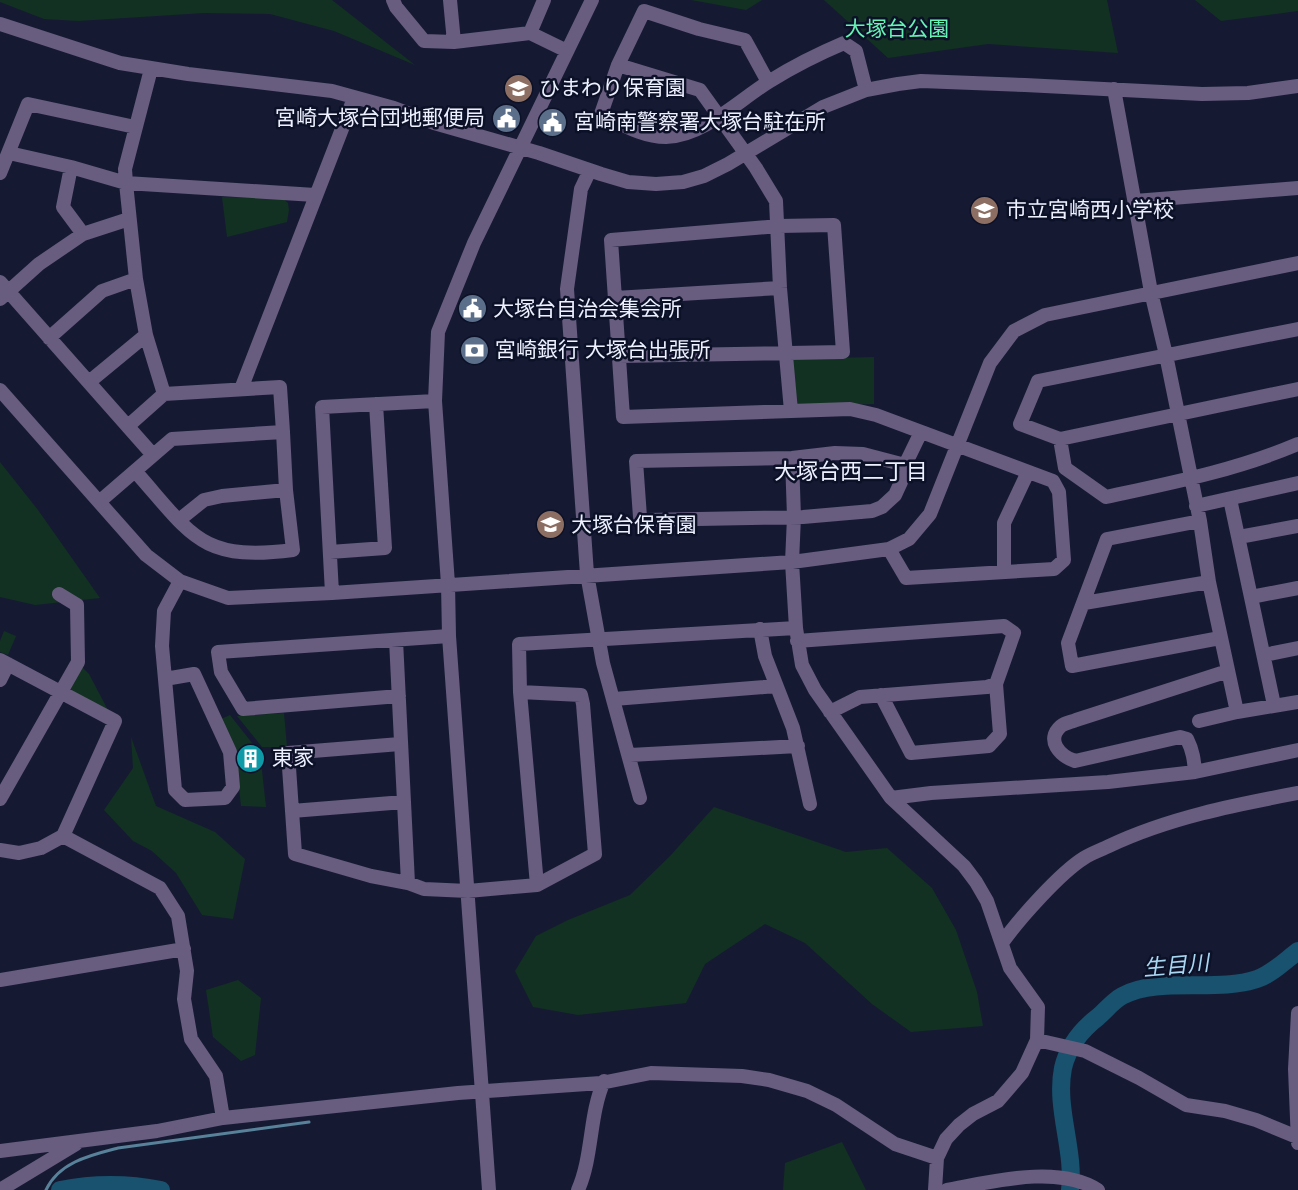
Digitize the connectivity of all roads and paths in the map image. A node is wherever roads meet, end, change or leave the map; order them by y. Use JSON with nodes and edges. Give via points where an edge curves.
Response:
{"nodes":[{"id":1,"x":393,"y":0,"type":"edge"},
{"id":2,"x":450,"y":0,"type":"edge"},
{"id":3,"x":544,"y":0,"type":"edge"},
{"id":4,"x":592,"y":0,"type":"edge"},
{"id":5,"x":0,"y":24,"type":"edge"},
{"id":6,"x":530,"y":33,"type":"junction"},
{"id":7,"x":454,"y":42,"type":"junction"},
{"id":8,"x":567,"y":51,"type":"junction"},
{"id":9,"x":618,"y":65,"type":"junction"},
{"id":10,"x":151,"y":69,"type":"junction"},
{"id":11,"x":768,"y":82,"type":"junction"},
{"id":12,"x":1298,"y":86,"type":"edge"},
{"id":13,"x":1114,"y":89,"type":"junction"},
{"id":14,"x":866,"y":90,"type":"junction"},
{"id":15,"x":354,"y":98,"type":"junction"},
{"id":16,"x":719,"y":117,"type":"junction"},
{"id":17,"x":135,"y":127,"type":"junction"},
{"id":18,"x":7,"y":143,"type":"edge"},
{"id":19,"x":521,"y":148,"type":"junction"},
{"id":20,"x":746,"y":154,"type":"junction"},
{"id":21,"x":72,"y":167,"type":"junction"},
{"id":22,"x":590,"y":170,"type":"junction"},
{"id":23,"x":0,"y":173,"type":"edge"},
{"id":24,"x":126,"y":183,"type":"junction"},
{"id":25,"x":1298,"y":188,"type":"edge"},
{"id":26,"x":315,"y":195,"type":"junction"},
{"id":27,"x":1136,"y":201,"type":"junction"},
{"id":28,"x":129,"y":219,"type":"junction"},
{"id":29,"x":778,"y":226,"type":"junction"},
{"id":30,"x":83,"y":234,"type":"junction"},
{"id":31,"x":1298,"y":263,"type":"edge"},
{"id":32,"x":136,"y":279,"type":"junction"},
{"id":33,"x":780,"y":288,"type":"junction"},
{"id":34,"x":3,"y":291,"type":"edge"},
{"id":35,"x":1151,"y":292,"type":"junction"},
{"id":36,"x":615,"y":297,"type":"junction"},
{"id":37,"x":1298,"y":329,"type":"edge"},
{"id":38,"x":146,"y":335,"type":"junction"},
{"id":39,"x":49,"y":338,"type":"junction"},
{"id":40,"x":787,"y":354,"type":"junction"},
{"id":41,"x":1166,"y":355,"type":"junction"},
{"id":42,"x":619,"y":356,"type":"junction"},
{"id":43,"x":89,"y":382,"type":"junction"},
{"id":44,"x":242,"y":388,"type":"junction"},
{"id":45,"x":1298,"y":389,"type":"edge"},
{"id":46,"x":0,"y":390,"type":"edge"},
{"id":47,"x":165,"y":394,"type":"junction"},
{"id":48,"x":435,"y":401,"type":"junction"},
{"id":49,"x":376,"y":404,"type":"junction"},
{"id":50,"x":791,"y":411,"type":"junction"},
{"id":51,"x":1178,"y":414,"type":"junction"},
{"id":52,"x":128,"y":426,"type":"junction"},
{"id":53,"x":283,"y":432,"type":"junction"},
{"id":54,"x":921,"y":432,"type":"junction"},
{"id":55,"x":1060,"y":439,"type":"junction"},
{"id":56,"x":1298,"y":444,"type":"edge"},
{"id":57,"x":958,"y":445,"type":"junction"},
{"id":58,"x":153,"y":455,"type":"junction"},
{"id":59,"x":792,"y":458,"type":"junction"},
{"id":60,"x":905,"y":465,"type":"junction"},
{"id":61,"x":135,"y":471,"type":"junction"},
{"id":62,"x":1028,"y":472,"type":"junction"},
{"id":63,"x":1191,"y":479,"type":"junction"},
{"id":64,"x":1298,"y":483,"type":"edge"},
{"id":65,"x":286,"y":490,"type":"junction"},
{"id":66,"x":1230,"y":499,"type":"junction"},
{"id":67,"x":99,"y":502,"type":"junction"},
{"id":68,"x":1196,"y":507,"type":"junction"},
{"id":69,"x":794,"y":517,"type":"junction"},
{"id":70,"x":179,"y":520,"type":"junction"},
{"id":71,"x":1200,"y":521,"type":"junction"},
{"id":72,"x":1298,"y":526,"type":"edge"},
{"id":73,"x":1239,"y":537,"type":"junction"},
{"id":74,"x":889,"y":549,"type":"junction"},
{"id":75,"x":330,"y":552,"type":"junction"},
{"id":76,"x":792,"y":562,"type":"junction"},
{"id":77,"x":1004,"y":571,"type":"junction"},
{"id":78,"x":587,"y":574,"type":"junction"},
{"id":79,"x":180,"y":581,"type":"junction"},
{"id":80,"x":1209,"y":582,"type":"junction"},
{"id":81,"x":448,"y":584,"type":"junction"},
{"id":82,"x":1298,"y":588,"type":"edge"},
{"id":83,"x":332,"y":593,"type":"junction"},
{"id":84,"x":59,"y":594,"type":"dead end"},
{"id":85,"x":1251,"y":597,"type":"junction"},
{"id":86,"x":1084,"y":603,"type":"junction"},
{"id":87,"x":760,"y":629,"type":"junction"},
{"id":88,"x":796,"y":634,"type":"junction"},
{"id":89,"x":449,"y":636,"type":"junction"},
{"id":90,"x":1221,"y":638,"type":"junction"},
{"id":91,"x":396,"y":640,"type":"junction"},
{"id":92,"x":598,"y":640,"type":"junction"},
{"id":93,"x":1298,"y":648,"type":"edge"},
{"id":94,"x":1264,"y":655,"type":"junction"},
{"id":95,"x":4,"y":662,"type":"edge"},
{"id":96,"x":1228,"y":671,"type":"junction"},
{"id":97,"x":165,"y":679,"type":"junction"},
{"id":98,"x":0,"y":680,"type":"edge"},
{"id":99,"x":996,"y":684,"type":"junction"},
{"id":100,"x":776,"y":686,"type":"junction"},
{"id":101,"x":60,"y":692,"type":"junction"},
{"id":102,"x":520,"y":692,"type":"junction"},
{"id":103,"x":881,"y":695,"type":"junction"},
{"id":104,"x":399,"y":696,"type":"junction"},
{"id":105,"x":614,"y":699,"type":"junction"},
{"id":106,"x":1298,"y":702,"type":"edge"},
{"id":107,"x":1274,"y":705,"type":"junction"},
{"id":108,"x":830,"y":712,"type":"junction"},
{"id":109,"x":1237,"y":712,"type":"junction"},
{"id":110,"x":1199,"y":721,"type":"dead end"},
{"id":111,"x":400,"y":744,"type":"junction"},
{"id":112,"x":798,"y":746,"type":"junction"},
{"id":113,"x":1298,"y":750,"type":"edge"},
{"id":114,"x":630,"y":755,"type":"junction"},
{"id":115,"x":1195,"y":772,"type":"junction"},
{"id":116,"x":1298,"y":793,"type":"edge"},
{"id":117,"x":640,"y":798,"type":"dead end"},
{"id":118,"x":891,"y":798,"type":"junction"},
{"id":119,"x":0,"y":799,"type":"edge"},
{"id":120,"x":404,"y":802,"type":"junction"},
{"id":121,"x":810,"y":804,"type":"dead end"},
{"id":122,"x":291,"y":811,"type":"junction"},
{"id":123,"x":63,"y":836,"type":"junction"},
{"id":124,"x":0,"y":850,"type":"edge"},
{"id":125,"x":408,"y":883,"type":"junction"},
{"id":126,"x":537,"y":885,"type":"junction"},
{"id":127,"x":468,"y":891,"type":"junction"},
{"id":128,"x":1002,"y":943,"type":"junction"},
{"id":129,"x":184,"y":949,"type":"junction"},
{"id":130,"x":0,"y":980,"type":"edge"},
{"id":131,"x":1298,"y":1013,"type":"edge"},
{"id":132,"x":1037,"y":1040,"type":"junction"},
{"id":133,"x":604,"y":1082,"type":"junction"},
{"id":134,"x":481,"y":1091,"type":"junction"},
{"id":135,"x":223,"y":1118,"type":"junction"},
{"id":136,"x":82,"y":1140,"type":"junction"},
{"id":137,"x":1297,"y":1140,"type":"edge"},
{"id":138,"x":0,"y":1151,"type":"edge"},
{"id":139,"x":937,"y":1158,"type":"junction"},
{"id":140,"x":0,"y":1190,"type":"edge"},
{"id":141,"x":489,"y":1190,"type":"edge"},
{"id":142,"x":578,"y":1190,"type":"edge"},
{"id":143,"x":935,"y":1190,"type":"edge"},
{"id":144,"x":947,"y":1190,"type":"edge"},
{"id":145,"x":1098,"y":1190,"type":"edge"}],
"edges":[{"from":1,"to":7,"type":"street","via":[[424,41]]},
{"from":2,"to":7,"type":"street"},
{"from":3,"to":6,"type":"street"},
{"from":4,"to":8,"type":"street"},
{"from":5,"to":10,"type":"street","via":[[120,63]]},
{"from":6,"to":7,"type":"street"},
{"from":6,"to":8,"type":"street"},
{"from":8,"to":19,"type":"street"},
{"from":9,"to":11,"type":"street","via":[[644,11],[745,40]]},
{"from":9,"to":16,"type":"street","via":[[700,90]]},
{"from":9,"to":16,"type":"street","via":[[601,114],[646,135],[665,137],[683,135]]},
{"from":10,"to":15,"type":"street","via":[[303,86]]},
{"from":10,"to":17,"type":"street"},
{"from":11,"to":14,"type":"street","via":[[844,43],[856,51]]},
{"from":11,"to":16,"type":"street"},
{"from":12,"to":13,"type":"street","via":[[1202,94]]},
{"from":13,"to":14,"type":"street","via":[[921,81]]},
{"from":13,"to":27,"type":"street"},
{"from":14,"to":20,"type":"street","via":[[823,107]]},
{"from":15,"to":19,"type":"street"},
{"from":15,"to":26,"type":"street"},
{"from":16,"to":20,"type":"street"},
{"from":17,"to":18,"type":"street","via":[[28,104]]},
{"from":17,"to":24,"type":"street","via":[[125,169]]},
{"from":18,"to":21,"type":"street"},
{"from":18,"to":23,"type":"street"},
{"from":19,"to":22,"type":"street"},
{"from":19,"to":48,"type":"street","via":[[474,243],[438,332]]},
{"from":20,"to":22,"type":"street","via":[[704,176],[683,182],[628,182]]},
{"from":20,"to":29,"type":"street","via":[[776,201]]},
{"from":21,"to":24,"type":"street"},
{"from":21,"to":30,"type":"street","via":[[63,207]]},
{"from":22,"to":78,"type":"street","via":[[581,189],[567,289]]},
{"from":24,"to":26,"type":"street"},
{"from":24,"to":28,"type":"street"},
{"from":25,"to":27,"type":"street"},
{"from":26,"to":44,"type":"street"},
{"from":27,"to":35,"type":"street"},
{"from":28,"to":30,"type":"street"},
{"from":28,"to":32,"type":"street"},
{"from":29,"to":33,"type":"street"},
{"from":29,"to":36,"type":"street","via":[[611,240]]},
{"from":29,"to":40,"type":"street","via":[[834,225],[843,352]]},
{"from":30,"to":34,"type":"street"},
{"from":31,"to":35,"type":"street"},
{"from":32,"to":38,"type":"street"},
{"from":32,"to":39,"type":"street","via":[[102,291]]},
{"from":33,"to":36,"type":"street"},
{"from":33,"to":40,"type":"street"},
{"from":34,"to":39,"type":"street"},
{"from":35,"to":41,"type":"street"},
{"from":35,"to":57,"type":"street","via":[[1046,315],[1014,330],[990,363]]},
{"from":36,"to":42,"type":"street"},
{"from":37,"to":41,"type":"street"},
{"from":38,"to":43,"type":"street"},
{"from":38,"to":47,"type":"street"},
{"from":39,"to":43,"type":"street"},
{"from":40,"to":42,"type":"street"},
{"from":40,"to":50,"type":"street"},
{"from":41,"to":51,"type":"street"},
{"from":41,"to":55,"type":"street","via":[[1038,381],[1020,424]]},
{"from":42,"to":50,"type":"street","via":[[623,417]]},
{"from":43,"to":52,"type":"street"},
{"from":44,"to":47,"type":"street"},
{"from":44,"to":53,"type":"street","via":[[280,387]]},
{"from":45,"to":51,"type":"street"},
{"from":46,"to":67,"type":"street"},
{"from":47,"to":52,"type":"street"},
{"from":48,"to":49,"type":"street"},
{"from":48,"to":81,"type":"street"},
{"from":49,"to":75,"type":"street","via":[[322,407]]},
{"from":49,"to":75,"type":"street","via":[[385,548]]},
{"from":50,"to":54,"type":"street","via":[[850,409]]},
{"from":51,"to":55,"type":"street"},
{"from":51,"to":63,"type":"street"},
{"from":52,"to":58,"type":"street"},
{"from":53,"to":58,"type":"street","via":[[172,439]]},
{"from":53,"to":65,"type":"street"},
{"from":54,"to":57,"type":"street"},
{"from":54,"to":60,"type":"street"},
{"from":55,"to":63,"type":"street","via":[[1065,468],[1106,497]]},
{"from":56,"to":63,"type":"street"},
{"from":57,"to":62,"type":"street"},
{"from":57,"to":74,"type":"street","via":[[930,514],[909,539]]},
{"from":58,"to":61,"type":"street"},
{"from":59,"to":60,"type":"street","via":[[863,454]]},
{"from":59,"to":69,"type":"street"},
{"from":59,"to":69,"type":"street","via":[[636,461],[640,517],[646,520]]},
{"from":60,"to":69,"type":"street","via":[[895,495],[882,507]]},
{"from":61,"to":67,"type":"street"},
{"from":61,"to":70,"type":"street"},
{"from":62,"to":77,"type":"street","via":[[1004,524]]},
{"from":62,"to":77,"type":"street","via":[[1053,481],[1059,492],[1064,560],[1054,569]]},
{"from":63,"to":68,"type":"street"},
{"from":64,"to":66,"type":"street"},
{"from":65,"to":70,"type":"street","via":[[204,500]]},
{"from":65,"to":70,"type":"street","via":[[293,550],[263,554],[230,552],[196,538]]},
{"from":66,"to":68,"type":"street"},
{"from":66,"to":73,"type":"street"},
{"from":67,"to":79,"type":"street","via":[[146,555]]},
{"from":68,"to":71,"type":"street"},
{"from":69,"to":76,"type":"street"},
{"from":71,"to":80,"type":"street"},
{"from":71,"to":86,"type":"street","via":[[1107,539]]},
{"from":72,"to":73,"type":"street"},
{"from":73,"to":85,"type":"street"},
{"from":74,"to":76,"type":"street"},
{"from":74,"to":77,"type":"street","via":[[906,578]]},
{"from":75,"to":83,"type":"street"},
{"from":76,"to":78,"type":"street"},
{"from":76,"to":88,"type":"street"},
{"from":78,"to":81,"type":"street"},
{"from":78,"to":92,"type":"street"},
{"from":79,"to":83,"type":"street","via":[[228,598]]},
{"from":79,"to":97,"type":"street","via":[[164,611]]},
{"from":80,"to":86,"type":"street"},
{"from":80,"to":90,"type":"street"},
{"from":81,"to":83,"type":"street"},
{"from":81,"to":89,"type":"street"},
{"from":82,"to":85,"type":"street"},
{"from":84,"to":101,"type":"street","via":[[77,604],[78,662]]},
{"from":85,"to":94,"type":"street"},
{"from":86,"to":90,"type":"street","via":[[1068,643],[1072,666]]},
{"from":87,"to":88,"type":"street"},
{"from":87,"to":92,"type":"street"},
{"from":87,"to":100,"type":"street"},
{"from":88,"to":99,"type":"street","via":[[1004,626],[1014,633]]},
{"from":88,"to":108,"type":"street","via":[[802,665]]},
{"from":89,"to":91,"type":"street"},
{"from":89,"to":127,"type":"street"},
{"from":90,"to":96,"type":"street"},
{"from":91,"to":104,"type":"street"},
{"from":91,"to":104,"type":"street","via":[[218,652],[221,672],[243,709]]},
{"from":92,"to":102,"type":"street","via":[[519,644]]},
{"from":92,"to":105,"type":"street"},
{"from":93,"to":94,"type":"street"},
{"from":94,"to":107,"type":"street"},
{"from":95,"to":98,"type":"street"},
{"from":95,"to":101,"type":"street"},
{"from":96,"to":109,"type":"street"},
{"from":96,"to":115,"type":"street","via":[[1076,720],[1056,733],[1057,751],[1075,761],[1180,737],[1191,746]]},
{"from":97,"to":97,"type":"street","via":[[175,790],[185,800],[225,798],[233,787],[231,752],[194,674]]},
{"from":99,"to":103,"type":"street"},
{"from":99,"to":103,"type":"street","via":[[1000,734],[989,746],[911,753]]},
{"from":100,"to":105,"type":"street"},
{"from":100,"to":112,"type":"street"},
{"from":101,"to":119,"type":"street"},
{"from":101,"to":123,"type":"street","via":[[115,721]]},
{"from":102,"to":126,"type":"street"},
{"from":102,"to":126,"type":"street","via":[[581,696],[583,704],[595,854]]},
{"from":103,"to":108,"type":"street","via":[[860,697]]},
{"from":104,"to":111,"type":"street"},
{"from":105,"to":114,"type":"street"},
{"from":106,"to":107,"type":"street"},
{"from":107,"to":109,"type":"street"},
{"from":108,"to":118,"type":"street"},
{"from":109,"to":110,"type":"street"},
{"from":111,"to":120,"type":"street"},
{"from":111,"to":122,"type":"street","via":[[288,753]]},
{"from":112,"to":114,"type":"street"},
{"from":112,"to":121,"type":"street"},
{"from":113,"to":115,"type":"street"},
{"from":114,"to":117,"type":"street"},
{"from":115,"to":118,"type":"street"},
{"from":116,"to":128,"type":"street","via":[[1164,824],[1084,858],[1051,887]]},
{"from":118,"to":128,"type":"street","via":[[964,866],[987,902]]},
{"from":120,"to":122,"type":"street"},
{"from":120,"to":125,"type":"street"},
{"from":122,"to":125,"type":"street","via":[[295,854]]},
{"from":123,"to":124,"type":"street","via":[[41,848],[19,853]]},
{"from":123,"to":129,"type":"street","via":[[160,888],[178,916]]},
{"from":125,"to":127,"type":"street","via":[[424,890]]},
{"from":126,"to":127,"type":"street"},
{"from":127,"to":134,"type":"street"},
{"from":128,"to":132,"type":"street","via":[[1010,968],[1038,1007]]},
{"from":129,"to":130,"type":"street"},
{"from":129,"to":135,"type":"street","via":[[184,999],[191,1039],[216,1076]]},
{"from":131,"to":137,"type":"street"},
{"from":132,"to":137,"type":"street","via":[[1085,1052],[1186,1105],[1235,1114],[1273,1126]]},
{"from":132,"to":139,"type":"street","via":[[1012,1087],[998,1101],[959,1125]]},
{"from":133,"to":134,"type":"street"},
{"from":133,"to":139,"type":"street","via":[[651,1073],[769,1080],[807,1091],[895,1144]]},
{"from":133,"to":142,"type":"street"},
{"from":134,"to":135,"type":"street"},
{"from":134,"to":141,"type":"street"},
{"from":135,"to":136,"type":"street"},
{"from":136,"to":138,"type":"street"},
{"from":136,"to":140,"type":"street"},
{"from":139,"to":143,"type":"street"},
{"from":144,"to":145,"type":"street","via":[[1050,1176]]}]}
